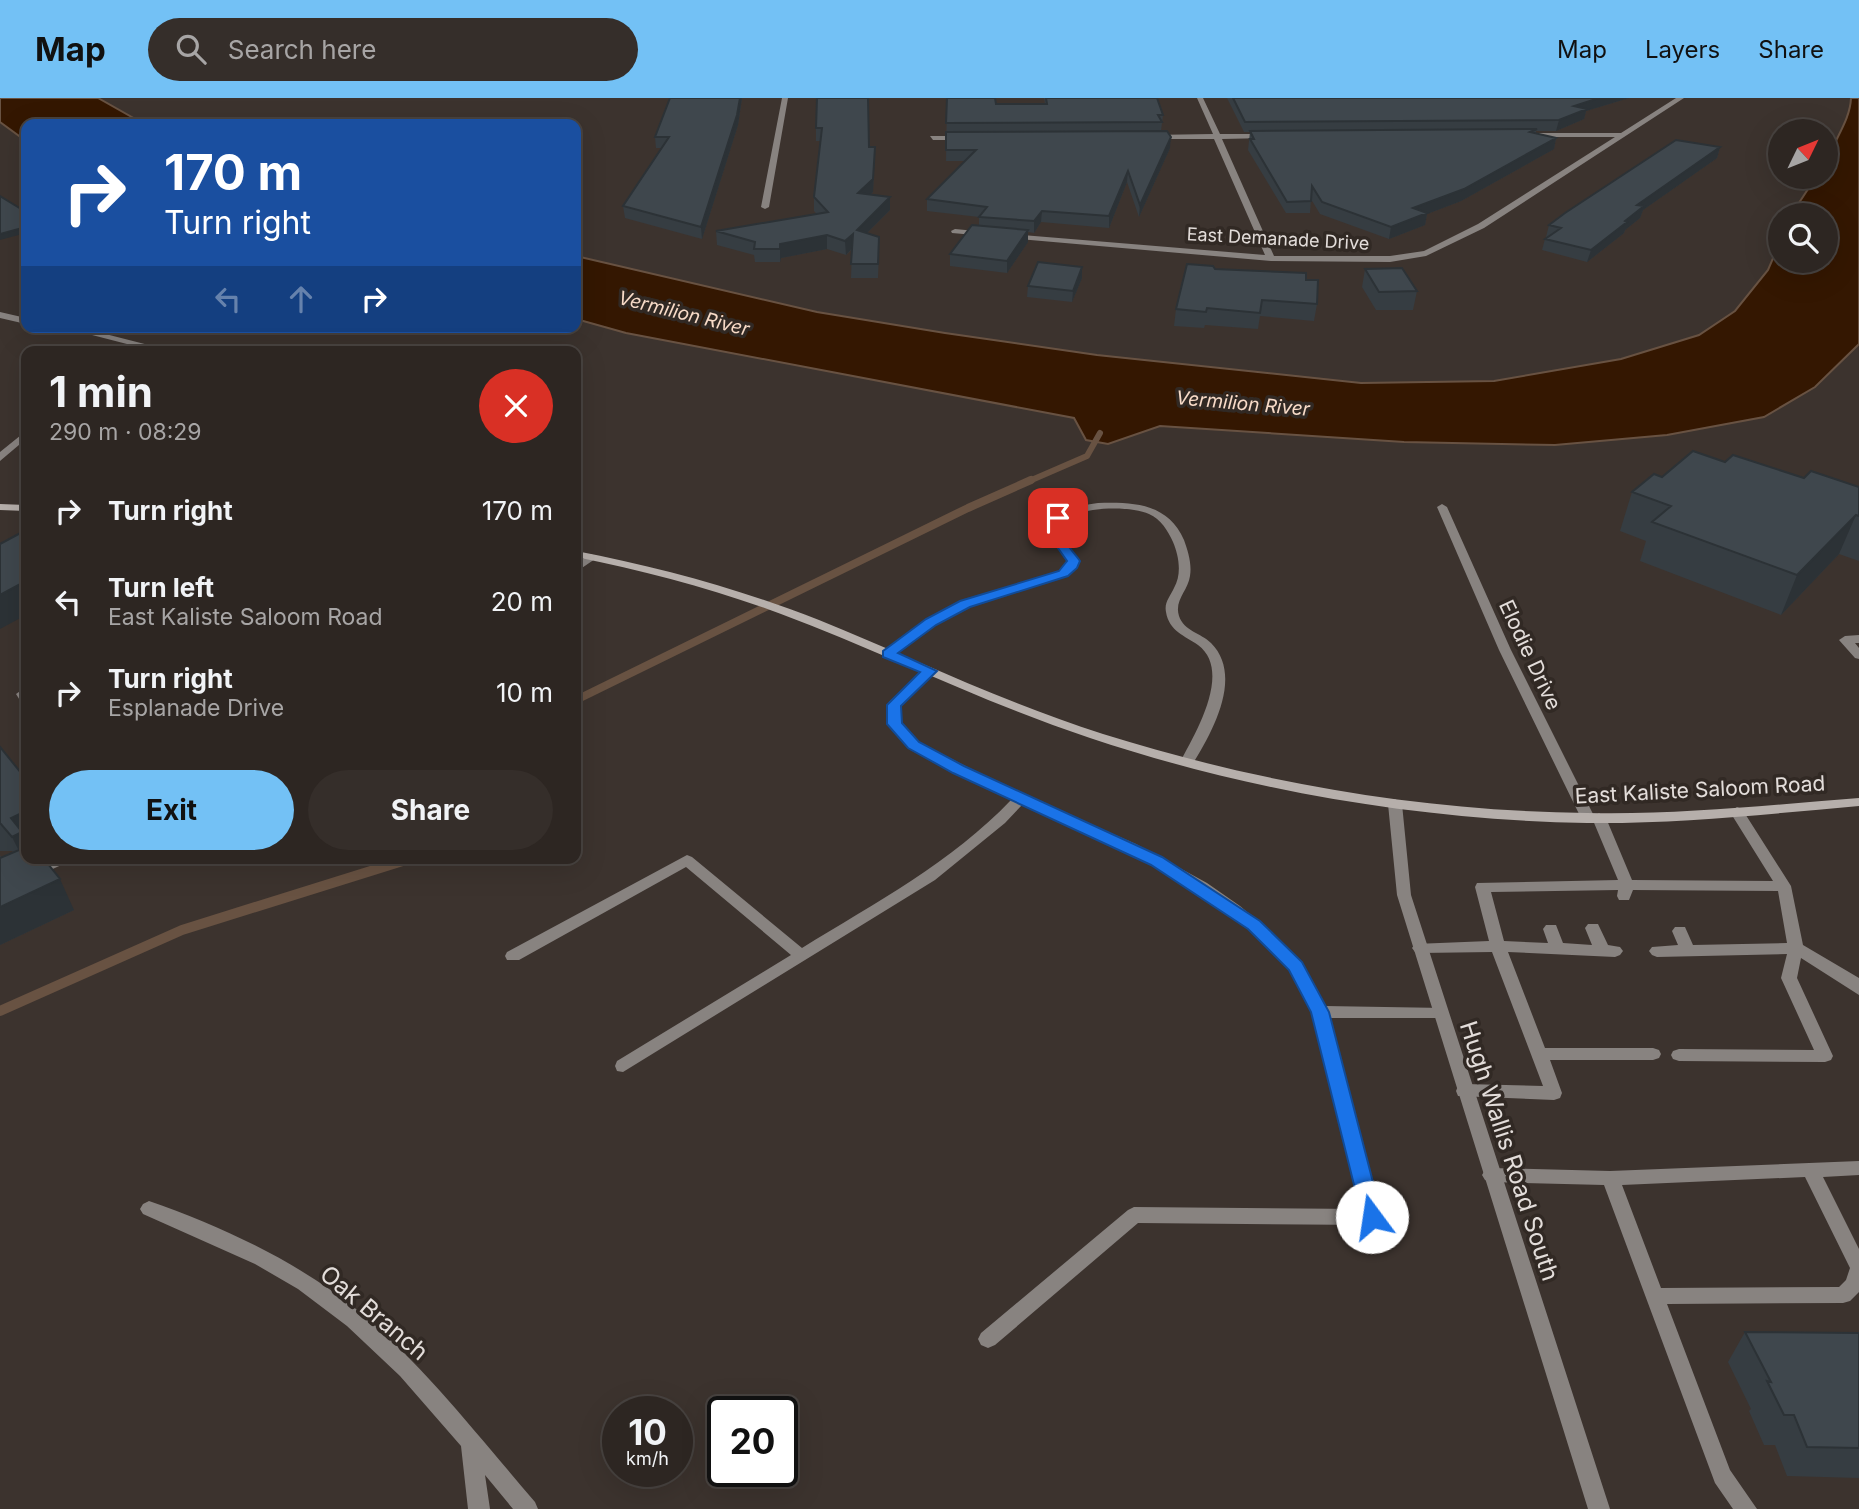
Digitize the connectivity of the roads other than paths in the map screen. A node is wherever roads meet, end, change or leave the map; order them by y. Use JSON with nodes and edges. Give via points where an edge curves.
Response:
{"nodes":[{"id":1,"x":785,"y":98,"type":"edge"},
{"id":2,"x":1200,"y":98,"type":"edge"},
{"id":3,"x":1681,"y":98,"type":"edge"},
{"id":4,"x":1511,"y":135,"type":"edge"},
{"id":5,"x":1622,"y":135,"type":"junction"},
{"id":6,"x":1218,"y":136,"type":"junction"},
{"id":7,"x":1273,"y":136,"type":"edge"},
{"id":8,"x":974,"y":137,"type":"edge"},
{"id":9,"x":1136,"y":137,"type":"edge"},
{"id":10,"x":933,"y":138,"type":"dead end"},
{"id":11,"x":765,"y":207,"type":"dead end"},
{"id":12,"x":956,"y":231,"type":"dead end"},
{"id":13,"x":1271,"y":258,"type":"junction"},
{"id":14,"x":0,"y":315,"type":"edge"},
{"id":15,"x":21,"y":320,"type":"edge"},
{"id":16,"x":90,"y":333,"type":"edge"},
{"id":17,"x":146,"y":346,"type":"edge"},
{"id":18,"x":21,"y":439,"type":"edge"},
{"id":19,"x":0,"y":458,"type":"edge"},
{"id":20,"x":1442,"y":507,"type":"dead end"},
{"id":21,"x":0,"y":508,"type":"edge"},
{"id":22,"x":21,"y":508,"type":"edge"},
{"id":23,"x":581,"y":555,"type":"edge"},
{"id":24,"x":590,"y":557,"type":"junction"},
{"id":25,"x":581,"y":565,"type":"edge"},
{"id":26,"x":1859,"y":639,"type":"edge"},
{"id":27,"x":888,"y":654,"type":"junction"},
{"id":28,"x":1859,"y":655,"type":"edge"},
{"id":29,"x":930,"y":671,"type":"junction"},
{"id":30,"x":1187,"y":762,"type":"junction"},
{"id":31,"x":1020,"y":799,"type":"junction"},
{"id":32,"x":1859,"y":802,"type":"edge"},
{"id":33,"x":1395,"y":804,"type":"junction"},
{"id":34,"x":1737,"y":812,"type":"junction"},
{"id":35,"x":1593,"y":818,"type":"junction"},
{"id":36,"x":46,"y":864,"type":"edge"},
{"id":37,"x":1784,"y":886,"type":"junction"},
{"id":38,"x":0,"y":888,"type":"edge"},
{"id":39,"x":1626,"y":891,"type":"junction"},
{"id":40,"x":1551,"y":929,"type":"dead end"},
{"id":41,"x":1593,"y":929,"type":"dead end"},
{"id":42,"x":1679,"y":931,"type":"dead end"},
{"id":43,"x":1498,"y":946,"type":"junction"},
{"id":44,"x":1420,"y":948,"type":"junction"},
{"id":45,"x":1557,"y":948,"type":"junction"},
{"id":46,"x":1796,"y":948,"type":"junction"},
{"id":47,"x":1688,"y":950,"type":"junction"},
{"id":48,"x":1657,"y":951,"type":"dead end"},
{"id":49,"x":801,"y":955,"type":"junction"},
{"id":50,"x":513,"y":956,"type":"dead end"},
{"id":51,"x":1859,"y":989,"type":"edge"},
{"id":52,"x":1320,"y":1012,"type":"junction"},
{"id":53,"x":1439,"y":1012,"type":"junction"},
{"id":54,"x":1540,"y":1054,"type":"junction"},
{"id":55,"x":1653,"y":1054,"type":"dead end"},
{"id":56,"x":1679,"y":1055,"type":"dead end"},
{"id":57,"x":623,"y":1066,"type":"dead end"},
{"id":58,"x":1464,"y":1091,"type":"junction"},
{"id":59,"x":1810,"y":1168,"type":"junction"},
{"id":60,"x":1859,"y":1168,"type":"edge"},
{"id":61,"x":1491,"y":1175,"type":"junction"},
{"id":62,"x":1610,"y":1178,"type":"junction"},
{"id":63,"x":149,"y":1209,"type":"dead end"},
{"id":64,"x":1654,"y":1296,"type":"junction"},
{"id":65,"x":989,"y":1339,"type":"dead end"},
{"id":66,"x":471,"y":1445,"type":"junction"},
{"id":67,"x":479,"y":1509,"type":"edge"},
{"id":68,"x":527,"y":1509,"type":"edge"},
{"id":69,"x":1599,"y":1509,"type":"edge"},
{"id":70,"x":1746,"y":1509,"type":"edge"}],
"edges":[{"from":1,"to":11,"type":"street"},
{"from":2,"to":6,"type":"street"},
{"from":3,"to":5,"type":"street","name":"East Demanade Drive"},
{"from":4,"to":5,"type":"street"},
{"from":5,"to":13,"type":"street","name":"East Demanade Drive","via":[[1481,226],[1426,253],[1390,259]]},
{"from":6,"to":7,"type":"street"},
{"from":6,"to":9,"type":"street"},
{"from":6,"to":13,"type":"street"},
{"from":8,"to":10,"type":"street"},
{"from":12,"to":13,"type":"street","name":"East Demanade Drive"},
{"from":14,"to":15,"type":"street"},
{"from":16,"to":17,"type":"street"},
{"from":18,"to":19,"type":"street"},
{"from":20,"to":35,"type":"street","name":"Elodie Drive","via":[[1505,650]]},
{"from":21,"to":22,"type":"main road"},
{"from":23,"to":24,"type":"main road","name":"East Kaliste Saloom Road"},
{"from":24,"to":25,"type":"street"},
{"from":24,"to":27,"type":"main road","name":"East Kaliste Saloom Road","via":[[714,588]]},
{"from":26,"to":28,"type":"street","via":[[1846,640]]},
{"from":27,"to":29,"type":"main road","name":"East Kaliste Saloom Road"},
{"from":27,"to":30,"type":"street","via":[[965,604],[1073,566],[1053,531],[1058,518],[1110,504],[1152,511],[1177,537],[1184,560],[1183,584],[1171,603],[1171,614],[1185,633],[1214,654],[1219,670],[1207,725]]},
{"from":29,"to":30,"type":"main road","name":"East Kaliste Saloom Road","via":[[1049,719]]},
{"from":29,"to":31,"type":"street","via":[[894,705],[894,724],[914,745]]},
{"from":30,"to":33,"type":"main road","name":"East Kaliste Saloom Road","via":[[1282,785]]},
{"from":31,"to":49,"type":"street","via":[[930,876]]},
{"from":31,"to":52,"type":"street","via":[[1157,861],[1208,892],[1254,925],[1296,966]]},
{"from":32,"to":34,"type":"main road","name":"East Kaliste Saloom Road"},
{"from":33,"to":35,"type":"main road","name":"East Kaliste Saloom Road"},
{"from":33,"to":44,"type":"street","name":"Hugh Wallis Road South","via":[[1404,895]]},
{"from":34,"to":35,"type":"main road","name":"East Kaliste Saloom Road"},
{"from":34,"to":37,"type":"street"},
{"from":35,"to":39,"type":"street","name":"Elodie Drive"},
{"from":36,"to":38,"type":"street","via":[[18,872]]},
{"from":37,"to":39,"type":"street"},
{"from":37,"to":46,"type":"street"},
{"from":39,"to":43,"type":"street","via":[[1482,887]]},
{"from":40,"to":45,"type":"street"},
{"from":41,"to":45,"type":"street","via":[[1609,951]]},
{"from":42,"to":47,"type":"street"},
{"from":43,"to":44,"type":"street"},
{"from":43,"to":45,"type":"street"},
{"from":43,"to":54,"type":"street"},
{"from":44,"to":53,"type":"street","name":"Hugh Wallis Road South"},
{"from":46,"to":47,"type":"street"},
{"from":46,"to":51,"type":"street","via":[[1855,982]]},
{"from":46,"to":56,"type":"street","via":[[1789,978],[1825,1056]]},
{"from":47,"to":48,"type":"street"},
{"from":49,"to":50,"type":"street","via":[[687,860]]},
{"from":49,"to":57,"type":"street"},
{"from":52,"to":53,"type":"street"},
{"from":52,"to":65,"type":"street","via":[[1372,1217],[1135,1215]]},
{"from":53,"to":58,"type":"street","name":"Hugh Wallis Road South"},
{"from":54,"to":55,"type":"street"},
{"from":54,"to":58,"type":"street","via":[[1553,1093]]},
{"from":58,"to":61,"type":"street","name":"Hugh Wallis Road South"},
{"from":59,"to":60,"type":"street"},
{"from":59,"to":62,"type":"street"},
{"from":59,"to":64,"type":"street","via":[[1859,1268],[1854,1284],[1843,1295]]},
{"from":61,"to":62,"type":"street"},
{"from":61,"to":69,"type":"street","name":"Hugh Wallis Road South"},
{"from":62,"to":64,"type":"street"},
{"from":63,"to":66,"type":"street","name":"Oak Branch","via":[[246,1251],[324,1297],[415,1379]]},
{"from":64,"to":70,"type":"street","via":[[1722,1476]]},
{"from":66,"to":67,"type":"street"},
{"from":66,"to":68,"type":"street","name":"Oak Branch"}]}
